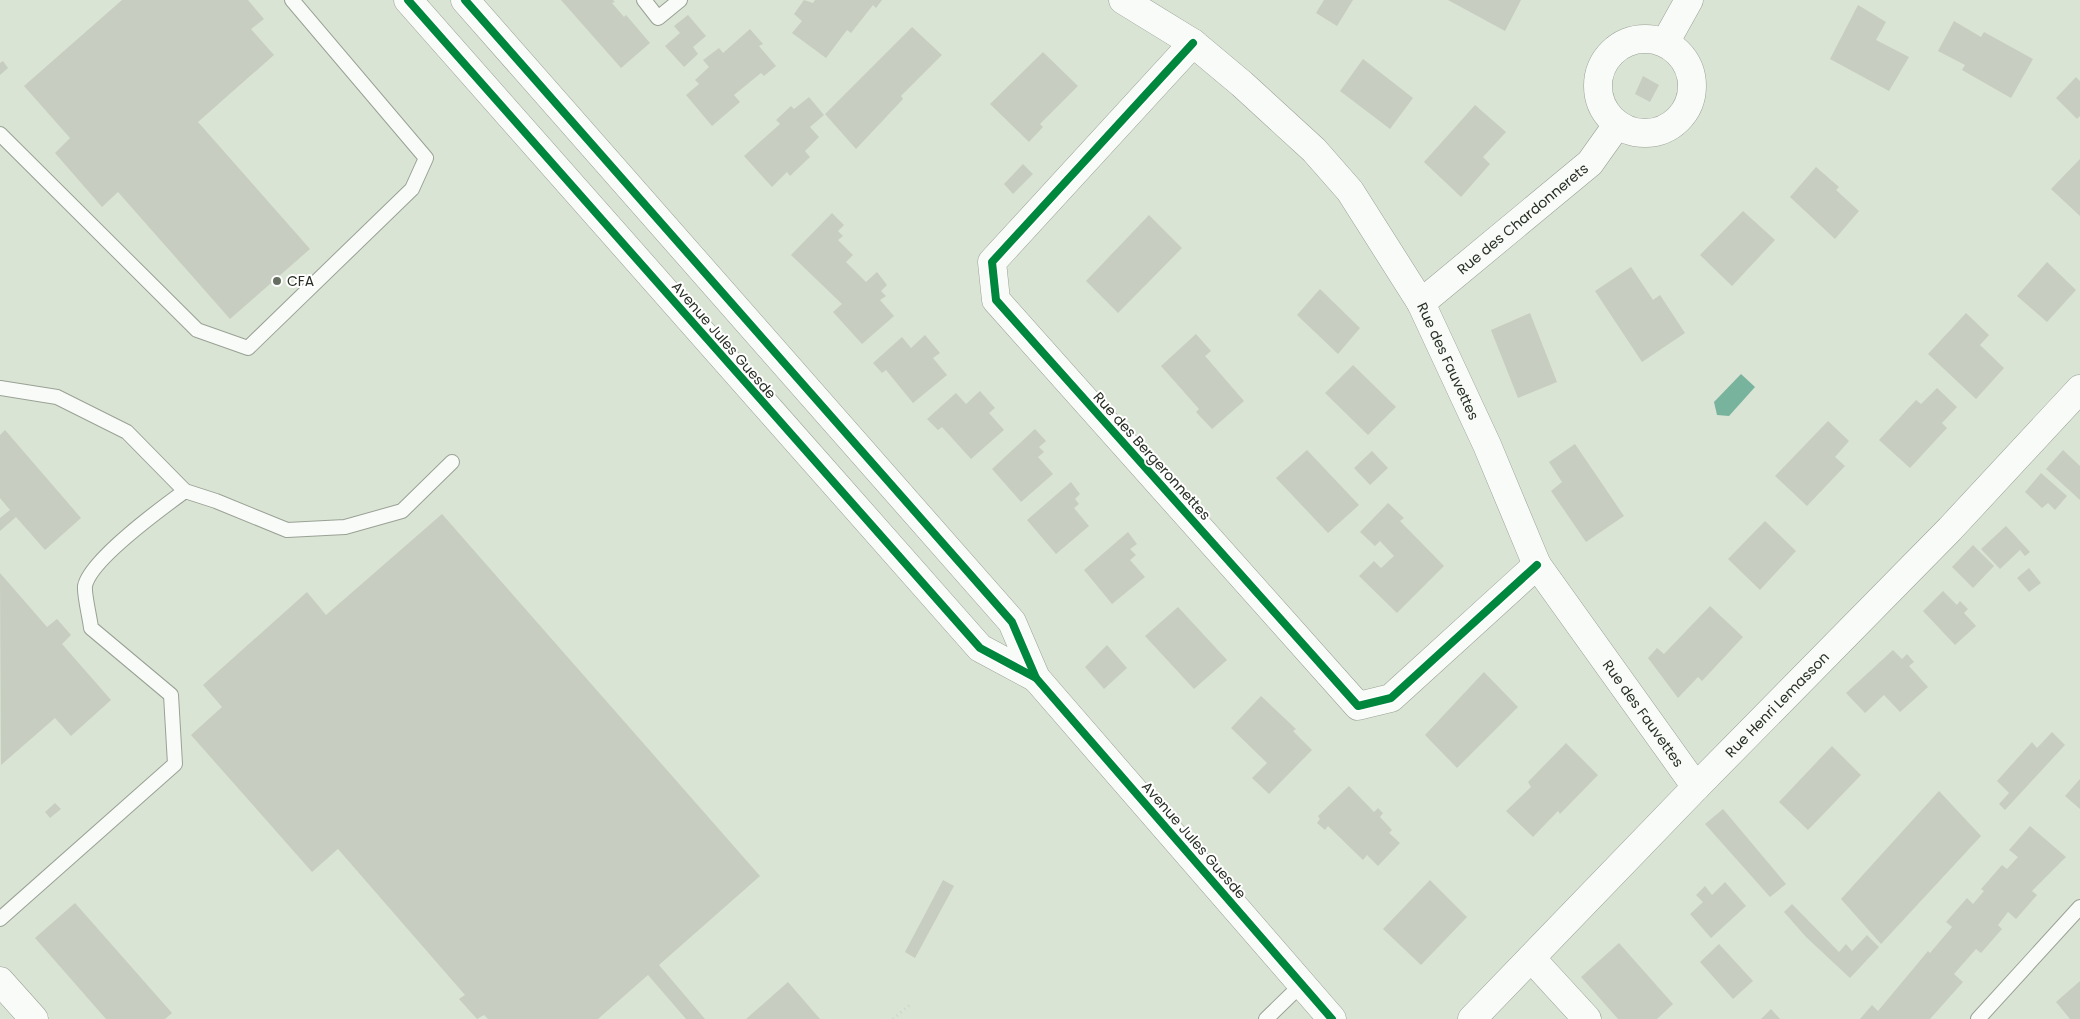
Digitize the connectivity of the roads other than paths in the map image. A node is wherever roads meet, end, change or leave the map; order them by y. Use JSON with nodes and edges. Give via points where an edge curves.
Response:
{"nodes":[{"id":1,"x":292,"y":0,"type":"edge"},
{"id":2,"x":408,"y":0,"type":"edge"},
{"id":3,"x":465,"y":0,"type":"edge"},
{"id":4,"x":644,"y":0,"type":"edge"},
{"id":5,"x":680,"y":0,"type":"edge"},
{"id":6,"x":1123,"y":0,"type":"edge"},
{"id":7,"x":1689,"y":0,"type":"edge"},
{"id":8,"x":1194,"y":43,"type":"junction"},
{"id":9,"x":1665,"y":43,"type":"junction"},
{"id":10,"x":1617,"y":125,"type":"junction"},
{"id":11,"x":0,"y":134,"type":"edge"},
{"id":12,"x":1421,"y":303,"type":"junction"},
{"id":13,"x":0,"y":388,"type":"edge"},
{"id":14,"x":2080,"y":390,"type":"edge"},
{"id":15,"x":452,"y":462,"type":"dead end"},
{"id":16,"x":185,"y":491,"type":"junction"},
{"id":17,"x":1537,"y":565,"type":"junction"},
{"id":18,"x":1036,"y":678,"type":"junction"},
{"id":19,"x":1696,"y":786,"type":"junction"},
{"id":20,"x":2080,"y":907,"type":"edge"},
{"id":21,"x":0,"y":919,"type":"edge"},
{"id":22,"x":1531,"y":958,"type":"junction"},
{"id":23,"x":0,"y":981,"type":"edge"},
{"id":24,"x":1302,"y":984,"type":"junction"},
{"id":25,"x":34,"y":1019,"type":"edge"},
{"id":26,"x":1266,"y":1019,"type":"edge"},
{"id":27,"x":1332,"y":1019,"type":"edge"},
{"id":28,"x":1472,"y":1019,"type":"edge"},
{"id":29,"x":1587,"y":1019,"type":"edge"},
{"id":30,"x":1978,"y":1019,"type":"edge"}],
"edges":[{"from":1,"to":11,"type":"lane","via":[[426,158],[412,190],[248,348],[197,330]]},
{"from":2,"to":18,"type":"street","name":"Avenue Jules Guesde","via":[[980,648]]},
{"from":3,"to":18,"type":"street","name":"Avenue Jules Guesde","via":[[1012,622]]},
{"from":4,"to":5,"type":"lane","via":[[658,18]]},
{"from":6,"to":8,"type":"street","name":"Rue des Fauvettes"},
{"from":7,"to":9,"type":"street"},
{"from":8,"to":12,"type":"street","name":"Rue des Fauvettes","via":[[1314,150],[1350,192]]},
{"from":8,"to":17,"type":"street","name":"Rue des Bergeronnettes","via":[[992,262],[996,300],[1358,706],[1391,698]]},
{"from":9,"to":10,"type":"street","via":[[1650,39],[1634,40],[1608,56],[1600,69],[1597,84],[1599,100]]},
{"from":9,"to":10,"type":"street","via":[[1678,52],[1690,73],[1692,96],[1686,111],[1676,123],[1662,131],[1631,132]]},
{"from":10,"to":12,"type":"street","name":"Rue des Chardonnerets","via":[[1590,163]]},
{"from":12,"to":17,"type":"street","name":"Rue des Fauvettes","via":[[1487,445]]},
{"from":13,"to":16,"type":"lane","via":[[57,397],[127,432]]},
{"from":14,"to":19,"type":"street","name":"Rue Henri Lemasson","via":[[1950,529]]},
{"from":15,"to":16,"type":"lane","via":[[402,511],[345,527],[287,530]]},
{"from":16,"to":21,"type":"lane","via":[[148,518],[96,566],[85,586],[92,628],[171,695],[175,764]]},
{"from":17,"to":19,"type":"street","name":"Rue des Fauvettes"},
{"from":18,"to":24,"type":"street","name":"Avenue Jules Guesde"},
{"from":19,"to":22,"type":"street","name":"Rue Henri Lemasson"},
{"from":20,"to":30,"type":"lane"},
{"from":22,"to":28,"type":"street","name":"Rue Henri Lemasson"},
{"from":22,"to":29,"type":"street"},
{"from":23,"to":25,"type":"street"},
{"from":24,"to":26,"type":"lane"},
{"from":24,"to":27,"type":"street","name":"Avenue Jules Guesde"}]}
